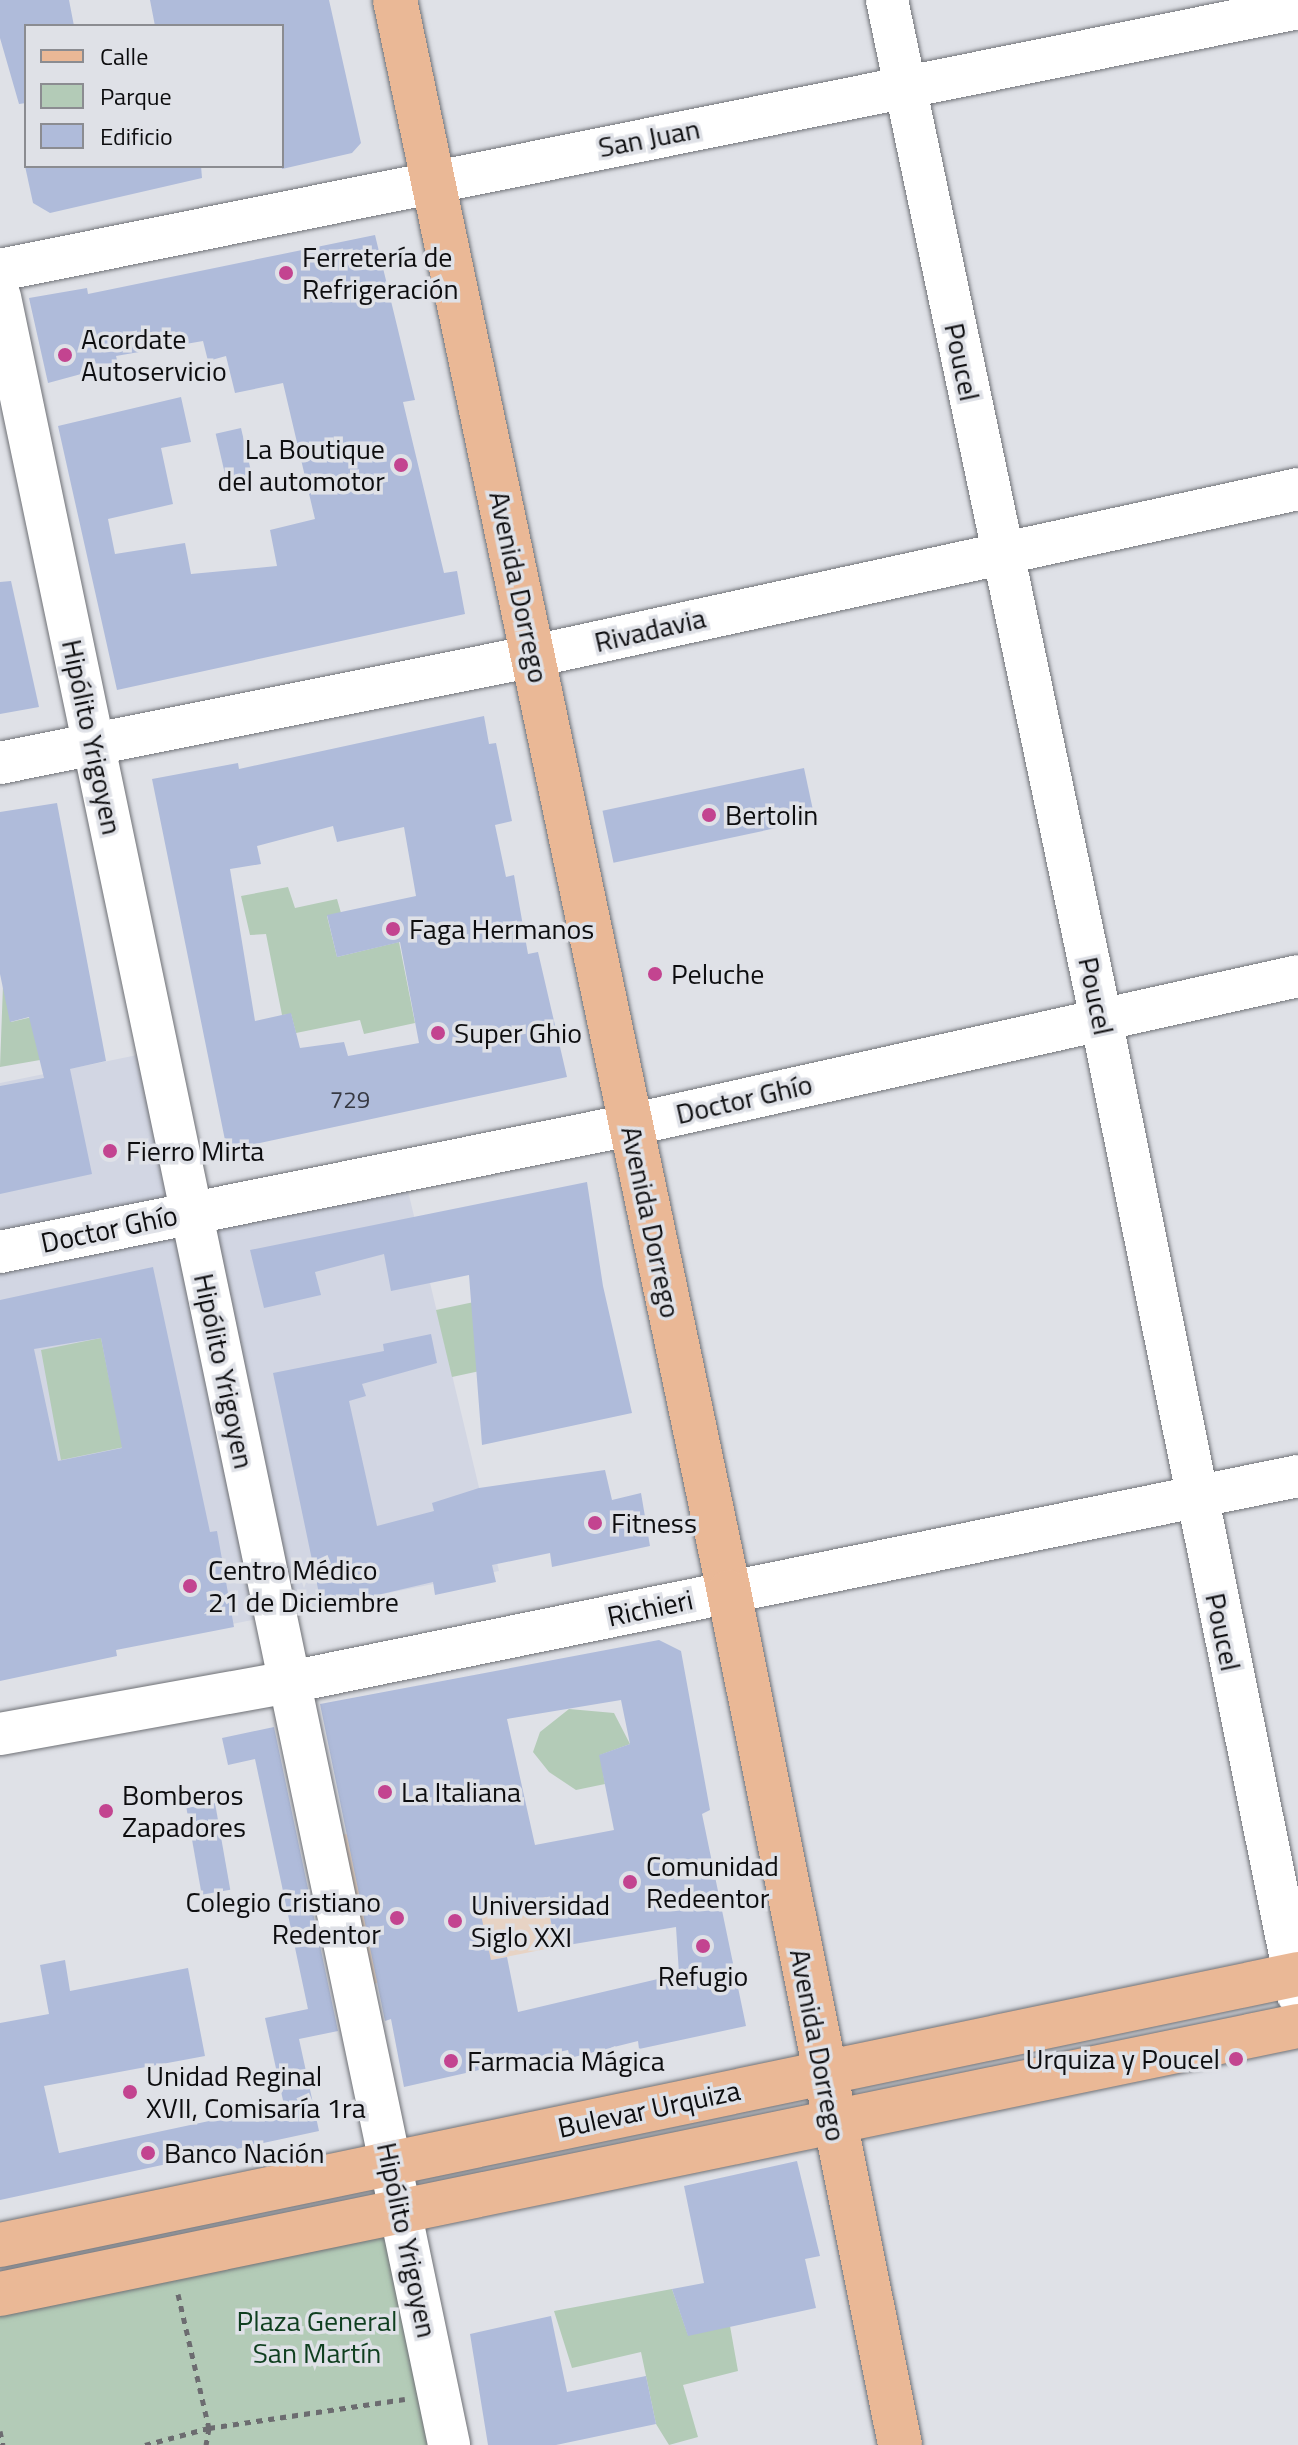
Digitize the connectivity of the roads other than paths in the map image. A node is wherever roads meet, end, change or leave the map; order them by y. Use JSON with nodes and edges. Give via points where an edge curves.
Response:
{"nodes":[{"id":1,"x":395,"y":0,"type":"edge"},
{"id":2,"x":887,"y":0,"type":"edge"},
{"id":3,"x":1298,"y":8,"type":"edge"},
{"id":4,"x":905,"y":89,"type":"junction"},
{"id":5,"x":433,"y":179,"type":"junction"},
{"id":6,"x":0,"y":270,"type":"edge"},
{"id":7,"x":0,"y":297,"type":"edge"},
{"id":8,"x":1298,"y":489,"type":"edge"},
{"id":9,"x":1001,"y":552,"type":"junction"},
{"id":10,"x":534,"y":656,"type":"junction"},
{"id":11,"x":93,"y":743,"type":"junction"},
{"id":12,"x":0,"y":763,"type":"edge"},
{"id":13,"x":1298,"y":976,"type":"edge"},
{"id":14,"x":1101,"y":1019,"type":"junction"},
{"id":15,"x":630,"y":1125,"type":"junction"},
{"id":16,"x":191,"y":1211,"type":"junction"},
{"id":17,"x":0,"y":1252,"type":"edge"},
{"id":18,"x":1298,"y":1476,"type":"edge"},
{"id":19,"x":1195,"y":1497,"type":"junction"},
{"id":20,"x":729,"y":1592,"type":"junction"},
{"id":21,"x":290,"y":1682,"type":"junction"},
{"id":22,"x":0,"y":1734,"type":"edge"},
{"id":23,"x":1297,"y":1981,"type":"edge"},
{"id":24,"x":1298,"y":2026,"type":"edge"},
{"id":25,"x":824,"y":2073,"type":"junction"},
{"id":26,"x":833,"y":2121,"type":"junction"},
{"id":27,"x":391,"y":2163,"type":"junction"},
{"id":28,"x":401,"y":2211,"type":"junction"},
{"id":29,"x":0,"y":2245,"type":"edge"},
{"id":30,"x":0,"y":2294,"type":"edge"},
{"id":31,"x":449,"y":2445,"type":"edge"},
{"id":32,"x":900,"y":2445,"type":"edge"}],
"edges":[{"from":1,"to":5,"type":"main road","name":"Avenida Dorrego"},
{"from":2,"to":4,"type":"street","name":"Poucel"},
{"from":3,"to":4,"type":"street","name":"San Juan"},
{"from":4,"to":5,"type":"street","name":"San Juan"},
{"from":4,"to":9,"type":"street","name":"Poucel"},
{"from":5,"to":6,"type":"street","name":"San Juan"},
{"from":5,"to":10,"type":"main road","name":"Avenida Dorrego"},
{"from":7,"to":11,"type":"street","name":"Hipólito Yrigoyen"},
{"from":8,"to":9,"type":"street","name":"Rivadavia"},
{"from":9,"to":10,"type":"street","name":"Rivadavia"},
{"from":9,"to":14,"type":"street","name":"Poucel"},
{"from":10,"to":11,"type":"street","name":"Rivadavia"},
{"from":10,"to":15,"type":"main road","name":"Avenida Dorrego"},
{"from":11,"to":12,"type":"street","name":"Rivadavia"},
{"from":11,"to":16,"type":"street","name":"Hipólito Yrigoyen"},
{"from":13,"to":14,"type":"street","name":"Doctor Ghío"},
{"from":14,"to":15,"type":"street","name":"Doctor Ghío"},
{"from":14,"to":19,"type":"street","name":"Poucel"},
{"from":15,"to":16,"type":"street","name":"Doctor Ghío"},
{"from":15,"to":20,"type":"main road","name":"Avenida Dorrego"},
{"from":16,"to":17,"type":"street","name":"Doctor Ghío"},
{"from":16,"to":21,"type":"street","name":"Hipólito Yrigoyen"},
{"from":18,"to":19,"type":"street","name":"Richieri"},
{"from":19,"to":20,"type":"street","name":"Richieri"},
{"from":19,"to":23,"type":"street","name":"Poucel"},
{"from":20,"to":21,"type":"street","name":"Richieri"},
{"from":20,"to":25,"type":"main road","name":"Avenida Dorrego"},
{"from":21,"to":22,"type":"street","name":"Richieri"},
{"from":21,"to":27,"type":"street","name":"Hipólito Yrigoyen"},
{"from":23,"to":25,"type":"main road","name":"Bulevar Urquiza"},
{"from":24,"to":26,"type":"main road","name":"Bulevar Urquiza"},
{"from":25,"to":26,"type":"main road","name":"Avenida Dorrego"},
{"from":25,"to":27,"type":"main road","name":"Bulevar Urquiza"},
{"from":26,"to":28,"type":"main road","name":"Bulevar Urquiza"},
{"from":26,"to":32,"type":"main road","name":"Avenida Dorrego"},
{"from":27,"to":28,"type":"street","name":"Hipólito Yrigoyen"},
{"from":27,"to":29,"type":"main road","name":"Bulevar Urquiza"},
{"from":28,"to":30,"type":"main road","name":"Bulevar Urquiza"},
{"from":28,"to":31,"type":"street","name":"Hipólito Yrigoyen"}]}
